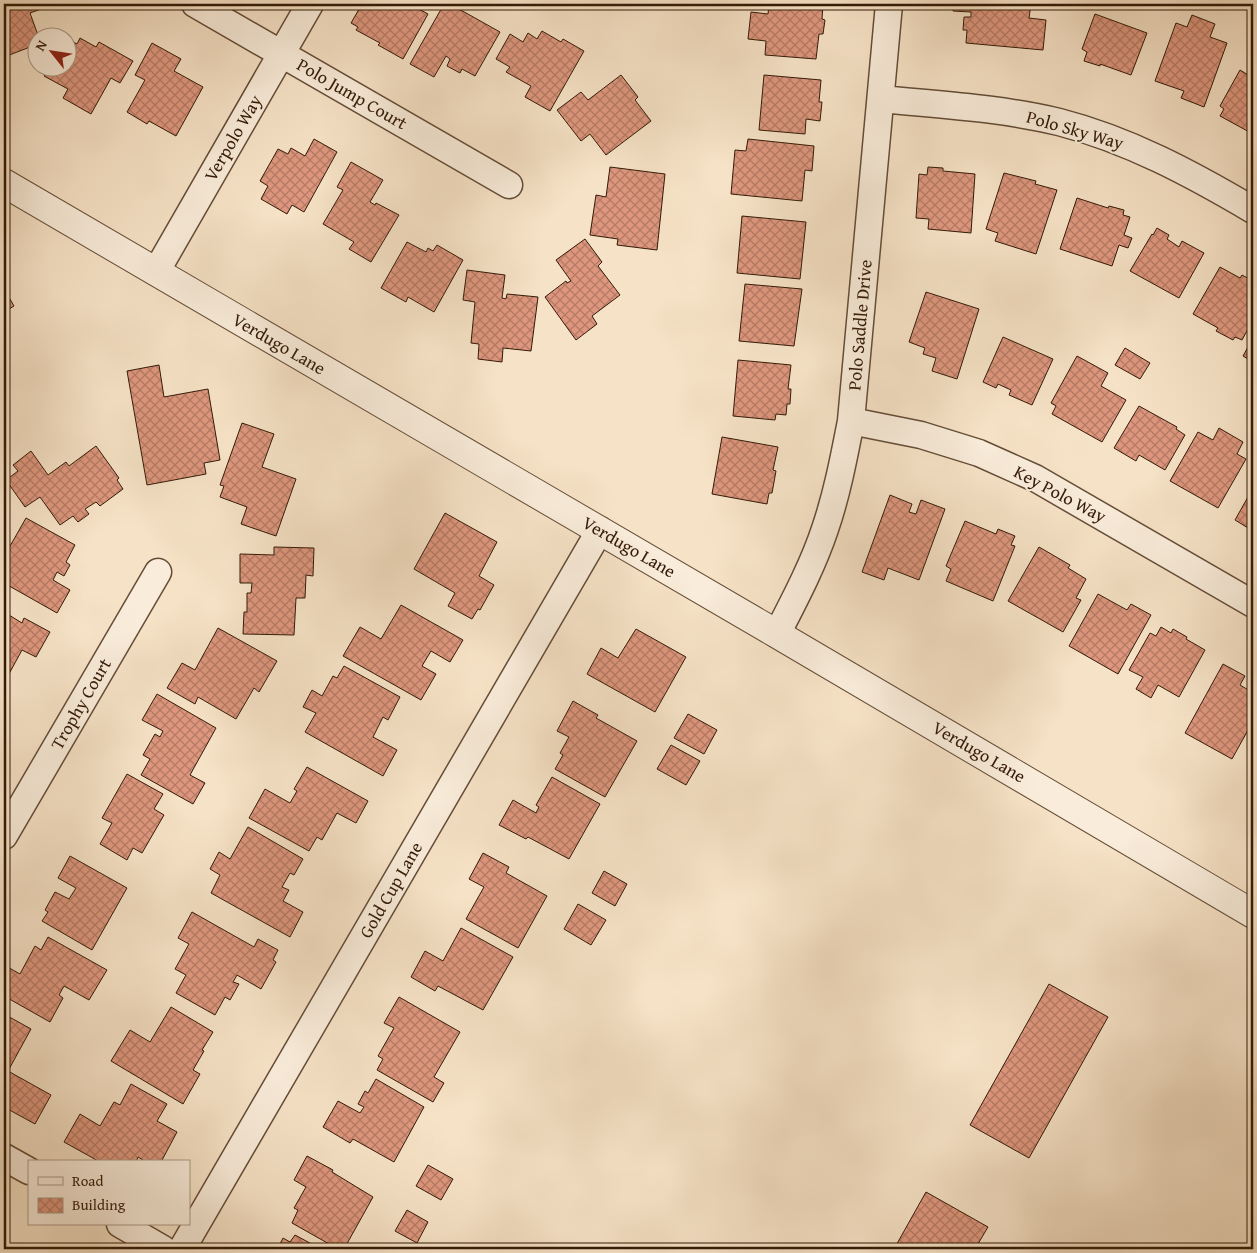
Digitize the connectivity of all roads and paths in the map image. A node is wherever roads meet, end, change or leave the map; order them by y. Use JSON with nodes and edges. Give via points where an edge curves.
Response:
{"nodes":[{"id":1,"x":195,"y":4,"type":"edge"},
{"id":2,"x":310,"y":4,"type":"edge"},
{"id":3,"x":889,"y":4,"type":"edge"},
{"id":4,"x":281,"y":54,"type":"junction"},
{"id":5,"x":881,"y":99,"type":"junction"},
{"id":6,"x":4,"y":184,"type":"edge"},
{"id":7,"x":509,"y":185,"type":"dead end"},
{"id":8,"x":1253,"y":210,"type":"edge"},
{"id":9,"x":156,"y":272,"type":"junction"},
{"id":10,"x":851,"y":421,"type":"junction"},
{"id":11,"x":600,"y":530,"type":"junction"},
{"id":12,"x":158,"y":572,"type":"dead end"},
{"id":13,"x":1253,"y":604,"type":"edge"},
{"id":14,"x":778,"y":634,"type":"junction"},
{"id":15,"x":4,"y":836,"type":"edge"},
{"id":16,"x":1253,"y":914,"type":"edge"},
{"id":17,"x":4,"y":1157,"type":"edge"},
{"id":18,"x":28,"y":1170,"type":"edge"},
{"id":19,"x":123,"y":1226,"type":"edge"},
{"id":20,"x":163,"y":1249,"type":"edge"},
{"id":21,"x":182,"y":1249,"type":"edge"}],
"edges":[{"from":1,"to":4,"type":"street","name":"Polo Jump Court"},
{"from":2,"to":4,"type":"street","name":"Verpolo Way"},
{"from":3,"to":5,"type":"street","name":"Polo Saddle Drive"},
{"from":4,"to":7,"type":"street","name":"Polo Jump Court"},
{"from":4,"to":9,"type":"street","name":"Verpolo Way"},
{"from":5,"to":8,"type":"street","name":"Polo Sky Way","via":[[1002,111],[1060,122],[1118,141],[1172,164]]},
{"from":5,"to":10,"type":"street","name":"Polo Saddle Drive"},
{"from":6,"to":9,"type":"street","name":"Verdugo Lane"},
{"from":9,"to":11,"type":"street","name":"Verdugo Lane"},
{"from":10,"to":13,"type":"street","name":"Key Polo Way","via":[[921,434],[979,453],[1035,478]]},
{"from":10,"to":14,"type":"street","name":"Polo Saddle Drive","via":[[842,472],[825,528],[804,582]]},
{"from":11,"to":14,"type":"street","name":"Verdugo Lane"},
{"from":11,"to":21,"type":"street","name":"Gold Cup Lane"},
{"from":12,"to":15,"type":"street","name":"Trophy Court"},
{"from":14,"to":16,"type":"street","name":"Verdugo Lane"},
{"from":17,"to":18,"type":"street"},
{"from":19,"to":20,"type":"street"}]}
